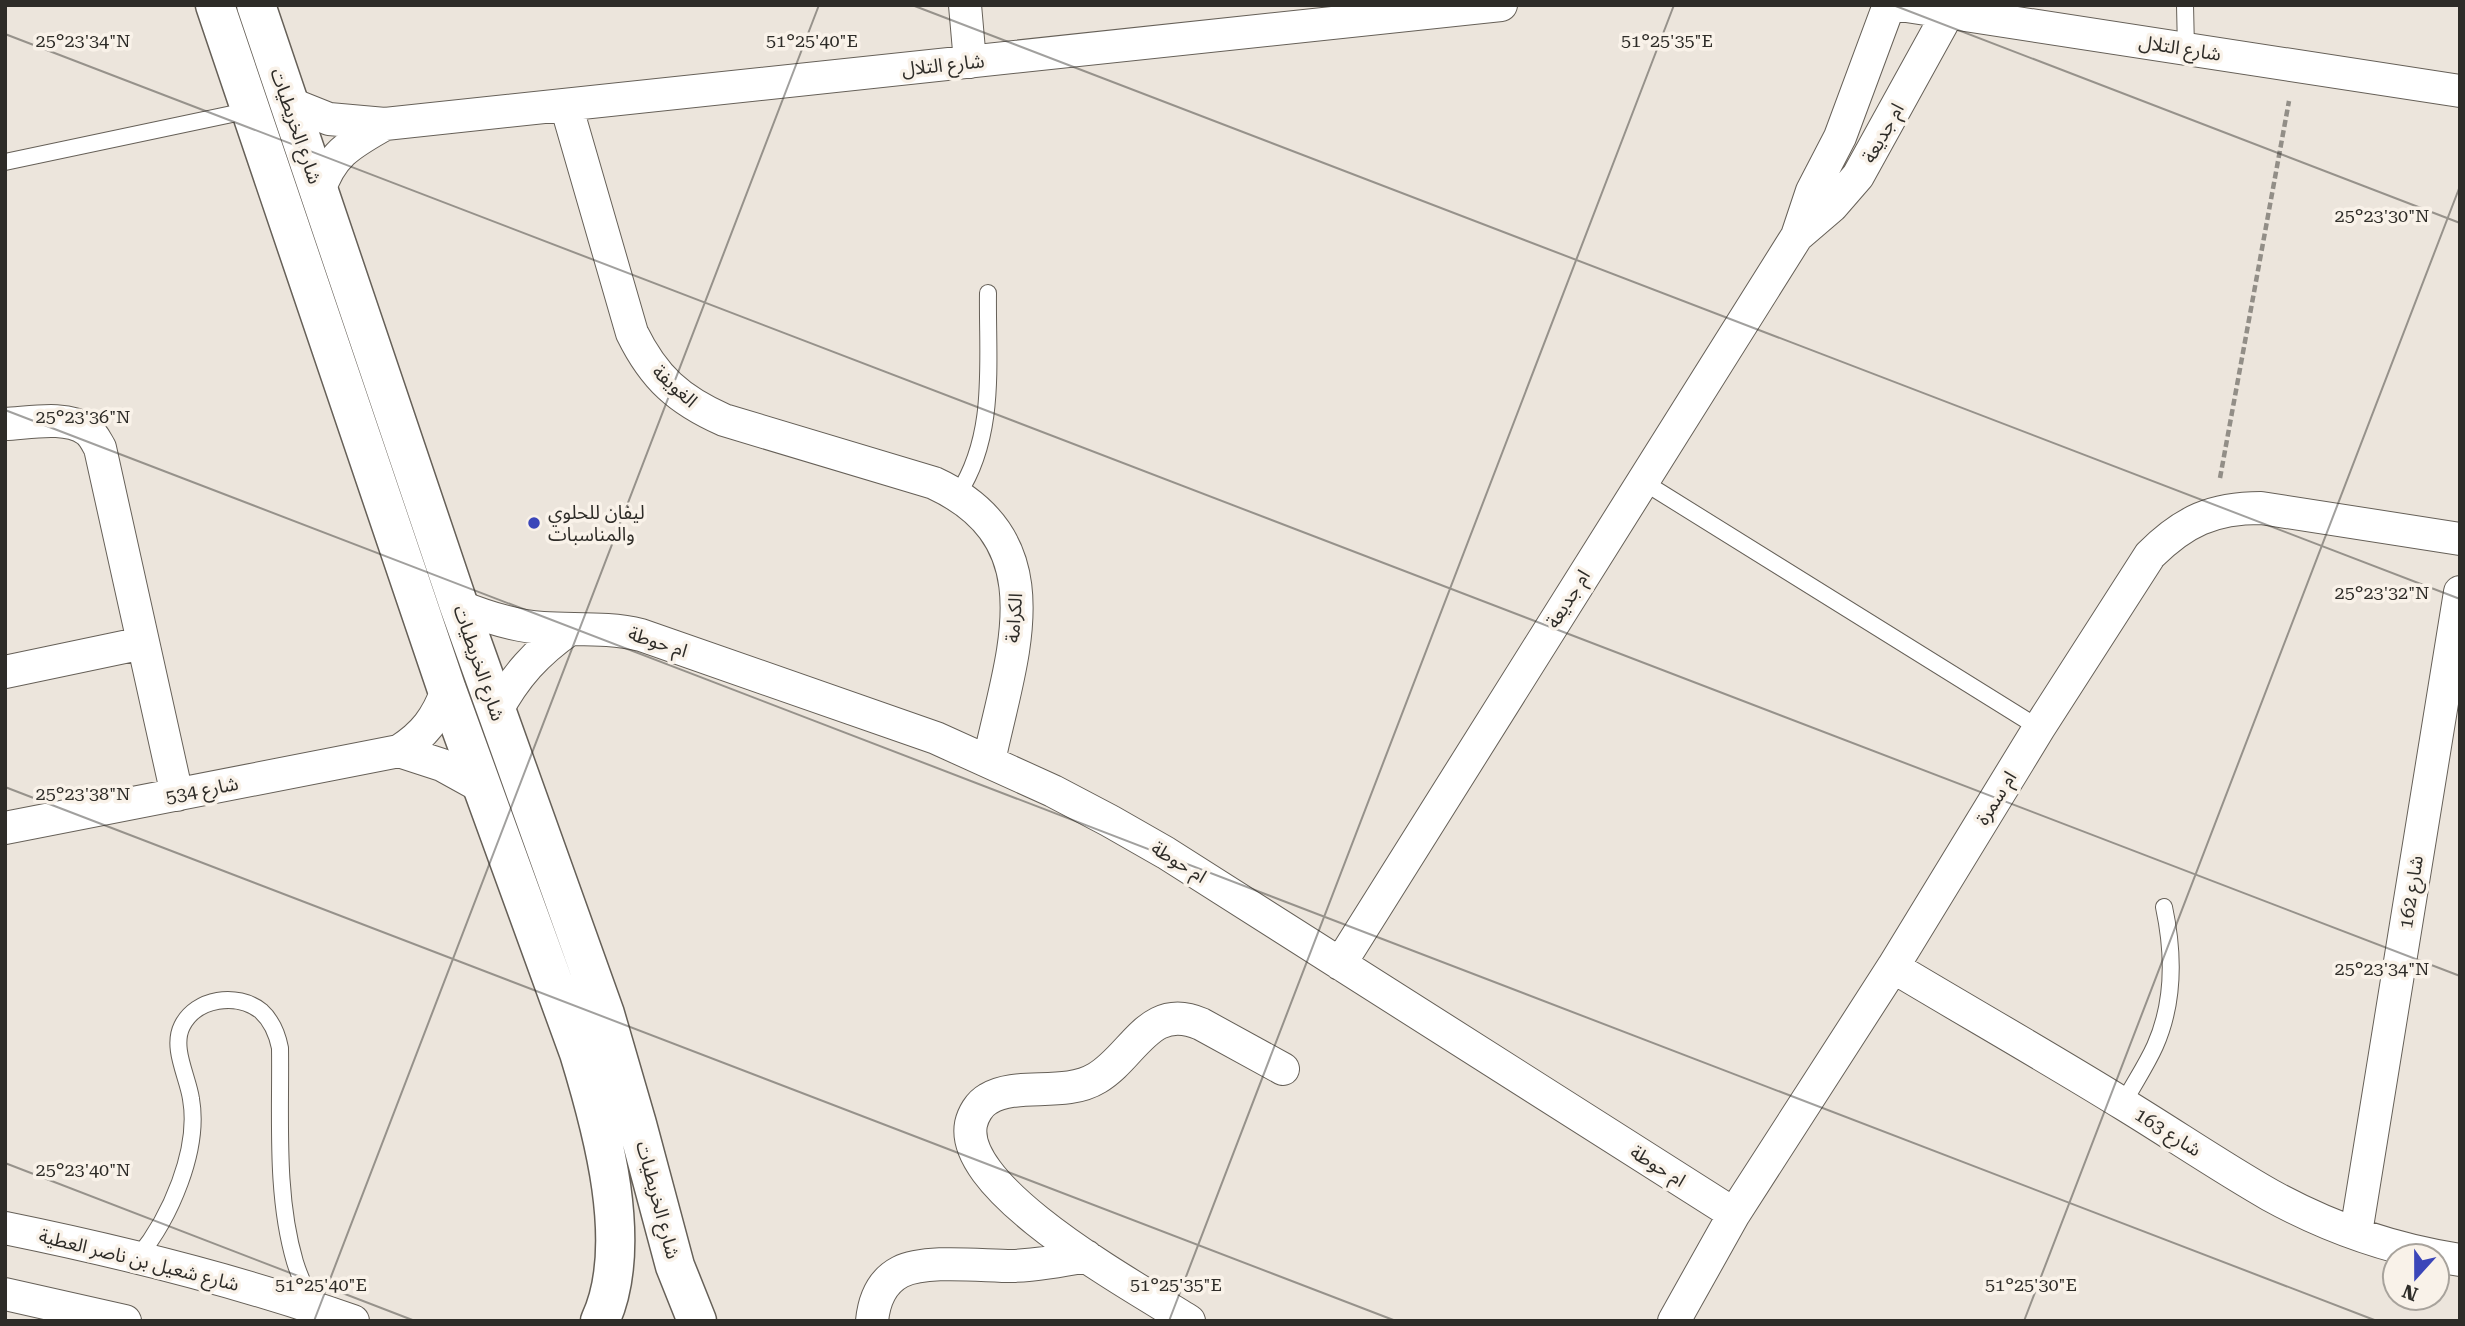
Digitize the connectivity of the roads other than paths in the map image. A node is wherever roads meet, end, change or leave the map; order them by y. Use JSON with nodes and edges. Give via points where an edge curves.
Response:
{"nodes":[{"id":1,"x":215,"y":5,"type":"edge"},
{"id":2,"x":256,"y":5,"type":"edge"},
{"id":3,"x":965,"y":5,"type":"edge"},
{"id":4,"x":1501,"y":5,"type":"edge"},
{"id":5,"x":1889,"y":5,"type":"edge"},
{"id":6,"x":1900,"y":5,"type":"edge"},
{"id":7,"x":2185,"y":5,"type":"edge"},
{"id":8,"x":1363,"y":13,"type":"edge"},
{"id":9,"x":1948,"y":13,"type":"junction"},
{"id":10,"x":2186,"y":49,"type":"junction"},
{"id":11,"x":970,"y":62,"type":"junction"},
{"id":12,"x":2460,"y":91,"type":"edge"},
{"id":13,"x":289,"y":103,"type":"junction"},
{"id":14,"x":566,"y":105,"type":"junction"},
{"id":15,"x":251,"y":110,"type":"junction"},
{"id":16,"x":385,"y":124,"type":"junction"},
{"id":17,"x":5,"y":162,"type":"edge"},
{"id":18,"x":319,"y":192,"type":"junction"},
{"id":19,"x":1797,"y":236,"type":"junction"},
{"id":20,"x":988,"y":293,"type":"dead end"},
{"id":21,"x":5,"y":424,"type":"edge"},
{"id":22,"x":1642,"y":481,"type":"junction"},
{"id":23,"x":958,"y":494,"type":"junction"},
{"id":24,"x":2460,"y":539,"type":"edge"},
{"id":25,"x":2460,"y":592,"type":"edge"},
{"id":26,"x":459,"y":606,"type":"junction"},
{"id":27,"x":570,"y":629,"type":"junction"},
{"id":28,"x":143,"y":643,"type":"junction"},
{"id":29,"x":5,"y":672,"type":"edge"},
{"id":30,"x":447,"y":690,"type":"junction"},
{"id":31,"x":496,"y":712,"type":"junction"},
{"id":32,"x":2039,"y":729,"type":"junction"},
{"id":33,"x":399,"y":751,"type":"junction"},
{"id":34,"x":989,"y":761,"type":"junction"},
{"id":35,"x":480,"y":786,"type":"junction"},
{"id":36,"x":177,"y":794,"type":"junction"},
{"id":37,"x":5,"y":828,"type":"edge"},
{"id":38,"x":2164,"y":907,"type":"dead end"},
{"id":39,"x":1340,"y":964,"type":"junction"},
{"id":40,"x":1893,"y":967,"type":"junction"},
{"id":41,"x":1283,"y":1069,"type":"dead end"},
{"id":42,"x":2123,"y":1104,"type":"junction"},
{"id":43,"x":1734,"y":1214,"type":"junction"},
{"id":44,"x":5,"y":1228,"type":"edge"},
{"id":45,"x":2356,"y":1233,"type":"junction"},
{"id":46,"x":1086,"y":1256,"type":"junction"},
{"id":47,"x":138,"y":1257,"type":"junction"},
{"id":48,"x":2460,"y":1260,"type":"edge"},
{"id":49,"x":5,"y":1294,"type":"edge"},
{"id":50,"x":314,"y":1307,"type":"junction"},
{"id":51,"x":125,"y":1321,"type":"edge"},
{"id":52,"x":352,"y":1321,"type":"edge"},
{"id":53,"x":600,"y":1321,"type":"edge"},
{"id":54,"x":697,"y":1321,"type":"edge"},
{"id":55,"x":872,"y":1321,"type":"edge"},
{"id":56,"x":1189,"y":1321,"type":"edge"},
{"id":57,"x":1674,"y":1321,"type":"edge"}],
"edges":[{"from":1,"to":15,"type":"street","name":"شارع الخريطيات"},
{"from":2,"to":13,"type":"street","name":"شارع الخريطيات"},
{"from":3,"to":11,"type":"street"},
{"from":4,"to":8,"type":"street","name":"شارع التلال"},
{"from":5,"to":19,"type":"street","name":"ام جديعة"},
{"from":6,"to":9,"type":"street","name":"شارع التلال"},
{"from":7,"to":10,"type":"lane"},
{"from":8,"to":11,"type":"street","name":"شارع التلال"},
{"from":9,"to":10,"type":"street","name":"شارع التلال"},
{"from":9,"to":19,"type":"street","name":"ام جديعة","via":[[1858,176]]},
{"from":10,"to":12,"type":"street","name":"شارع التلال"},
{"from":11,"to":14,"type":"street","name":"شارع التلال"},
{"from":13,"to":16,"type":"street","name":"شارع التلال","via":[[329,119]]},
{"from":13,"to":18,"type":"street","name":"شارع الخريطيات"},
{"from":14,"to":16,"type":"street","name":"شارع التلال"},
{"from":14,"to":23,"type":"street","name":"الغويفة","via":[[632,333],[659,377],[700,410],[724,421],[906,473]]},
{"from":15,"to":17,"type":"lane"},
{"from":15,"to":30,"type":"street","name":"شارع الخريطيات"},
{"from":16,"to":18,"type":"street","via":[[339,153]]},
{"from":18,"to":26,"type":"street","name":"شارع الخريطيات"},
{"from":19,"to":22,"type":"street","name":"ام جديعة"},
{"from":20,"to":23,"type":"lane","via":[[985,430],[971,474]]},
{"from":21,"to":28,"type":"street","via":[[75,424],[94,438],[100,448]]},
{"from":22,"to":32,"type":"lane"},
{"from":22,"to":39,"type":"street","name":"ام جديعة"},
{"from":23,"to":34,"type":"street","name":"الكرامة","via":[[997,534],[1016,578],[1017,626]]},
{"from":24,"to":32,"type":"street","name":"ام سمرة","via":[[2262,508],[2213,513],[2190,523],[2150,555]]},
{"from":25,"to":45,"type":"street","name":"شارع 162"},
{"from":26,"to":27,"type":"street","name":"ام حوطة","via":[[513,624]]},
{"from":26,"to":31,"type":"street","name":"شارع الخريطيات"},
{"from":27,"to":31,"type":"street","via":[[526,664]]},
{"from":27,"to":34,"type":"street","name":"ام حوطة","via":[[641,635],[876,716]]},
{"from":28,"to":29,"type":"street"},
{"from":28,"to":36,"type":"street"},
{"from":30,"to":33,"type":"street","name":"شارع 534","via":[[430,726]]},
{"from":30,"to":35,"type":"street","name":"شارع الخريطيات"},
{"from":31,"to":54,"type":"street","name":"شارع الخريطيات","via":[[605,1014],[675,1266]]},
{"from":32,"to":40,"type":"street","name":"ام سمرة"},
{"from":33,"to":35,"type":"street","name":"شارع 534","via":[[442,765]]},
{"from":33,"to":36,"type":"street","name":"شارع 534"},
{"from":34,"to":39,"type":"street","name":"ام حوطة","via":[[1166,853]]},
{"from":35,"to":53,"type":"street","name":"شارع الخريطيات","via":[[579,1053],[604,1144],[615,1264]]},
{"from":36,"to":37,"type":"street","name":"شارع 534"},
{"from":38,"to":42,"type":"lane","via":[[2172,963],[2164,1020]]},
{"from":39,"to":43,"type":"street","name":"ام حوطة"},
{"from":40,"to":42,"type":"street","name":"شارع 163"},
{"from":40,"to":43,"type":"street","name":"ام سمرة"},
{"from":41,"to":46,"type":"street","via":[[1201,1024],[1177,1018],[1153,1026],[1106,1072],[1085,1084],[988,1098],[969,1131],[971,1144],[988,1172],[1016,1205]]},
{"from":42,"to":45,"type":"street","name":"شارع 163","via":[[2270,1195]]},
{"from":43,"to":57,"type":"street","name":"ام سمرة"},
{"from":44,"to":47,"type":"street","name":"شارع شعيل بن ناصر العطية"},
{"from":45,"to":48,"type":"street","name":"شارع 163"},
{"from":46,"to":55,"type":"street","via":[[1035,1265],[919,1266],[899,1272],[883,1285]]},
{"from":46,"to":56,"type":"street"},
{"from":47,"to":50,"type":"street","name":"شارع شعيل بن ناصر العطية"},
{"from":47,"to":50,"type":"lane","via":[[172,1203],[191,1141],[192,1100],[178,1037],[182,1025],[203,1005],[217,1000],[247,1003],[270,1021],[281,1048],[287,1220],[295,1262]]},
{"from":49,"to":51,"type":"street"},
{"from":50,"to":52,"type":"street","name":"شارع شعيل بن ناصر العطية"}]}
